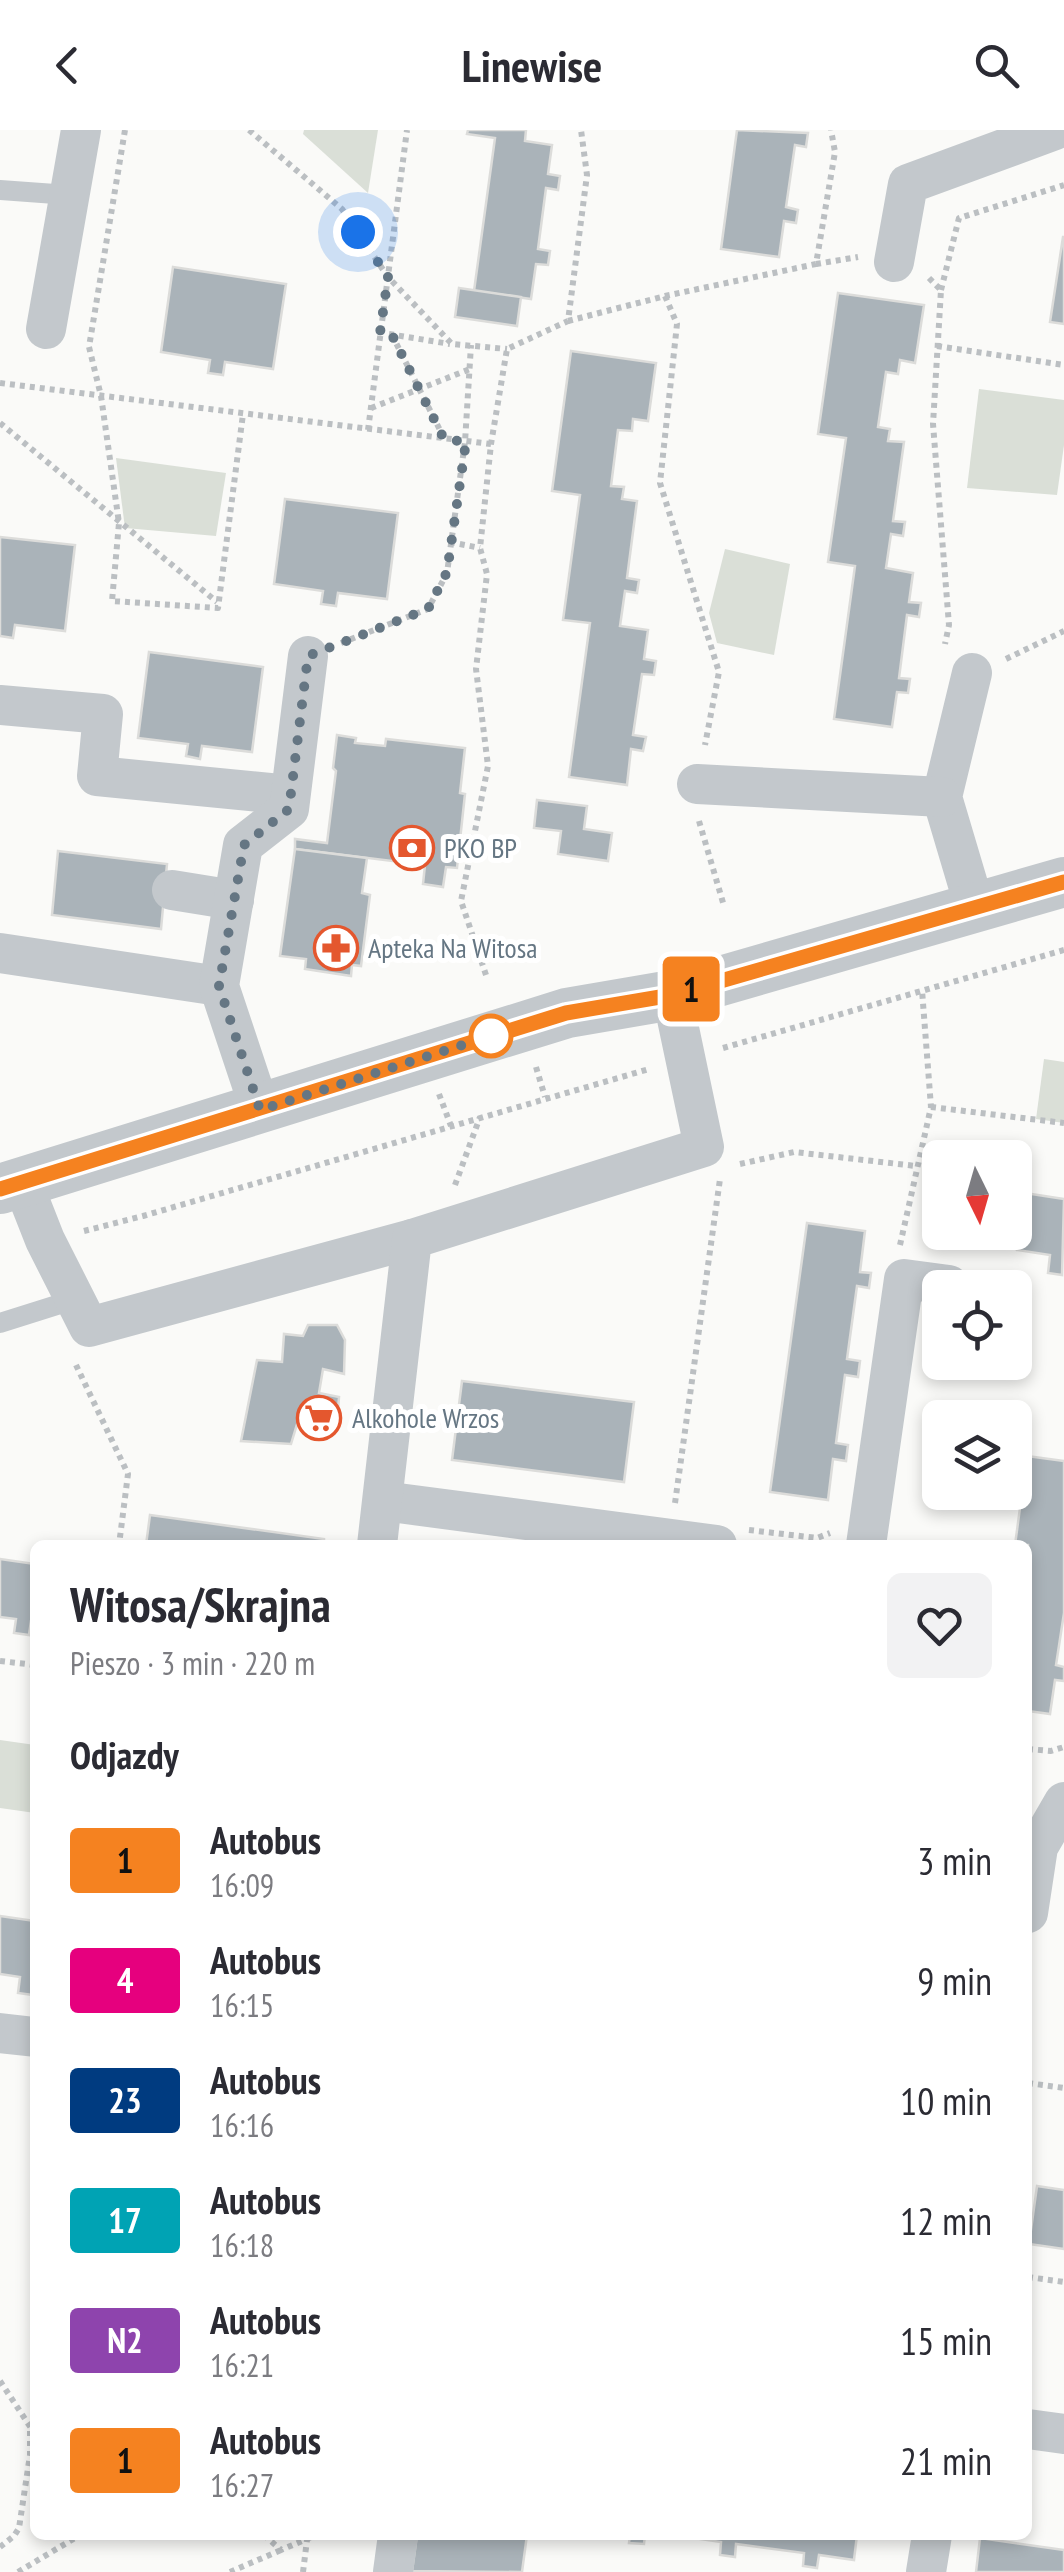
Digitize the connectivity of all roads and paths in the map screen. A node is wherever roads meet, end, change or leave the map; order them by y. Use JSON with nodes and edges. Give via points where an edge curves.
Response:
{"nodes":[{"id":1,"x":81,"y":130,"type":"edge"},
{"id":2,"x":125,"y":130,"type":"edge"},
{"id":3,"x":249,"y":130,"type":"edge"},
{"id":4,"x":407,"y":130,"type":"edge"},
{"id":5,"x":580,"y":130,"type":"edge"},
{"id":6,"x":831,"y":130,"type":"edge"},
{"id":7,"x":1055,"y":130,"type":"edge"},
{"id":8,"x":1064,"y":186,"type":"edge"},
{"id":9,"x":0,"y":190,"type":"edge"},
{"id":10,"x":69,"y":196,"type":"junction"},
{"id":11,"x":894,"y":262,"type":"junction"},
{"id":12,"x":816,"y":264,"type":"junction"},
{"id":13,"x":388,"y":277,"type":"junction"},
{"id":14,"x":941,"y":290,"type":"junction"},
{"id":15,"x":665,"y":296,"type":"junction"},
{"id":16,"x":568,"y":320,"type":"junction"},
{"id":17,"x":46,"y":328,"type":"dead end"},
{"id":18,"x":380,"y":333,"type":"junction"},
{"id":19,"x":392,"y":335,"type":"junction"},
{"id":20,"x":452,"y":344,"type":"junction"},
{"id":21,"x":471,"y":345,"type":"junction"},
{"id":22,"x":938,"y":346,"type":"junction"},
{"id":23,"x":507,"y":349,"type":"junction"},
{"id":24,"x":1064,"y":365,"type":"edge"},
{"id":25,"x":470,"y":369,"type":"junction"},
{"id":26,"x":0,"y":382,"type":"edge"},
{"id":27,"x":419,"y":389,"type":"junction"},
{"id":28,"x":101,"y":396,"type":"junction"},
{"id":29,"x":371,"y":408,"type":"junction"},
{"id":30,"x":243,"y":414,"type":"junction"},
{"id":31,"x":0,"y":423,"type":"edge"},
{"id":32,"x":368,"y":430,"type":"junction"},
{"id":33,"x":444,"y":439,"type":"junction"},
{"id":34,"x":466,"y":442,"type":"junction"},
{"id":35,"x":491,"y":444,"type":"junction"},
{"id":36,"x":119,"y":523,"type":"junction"},
{"id":37,"x":450,"y":542,"type":"junction"},
{"id":38,"x":480,"y":548,"type":"junction"},
{"id":39,"x":218,"y":603,"type":"junction"},
{"id":40,"x":308,"y":656,"type":"joint"},
{"id":41,"x":958,"y":662,"type":"joint"},
{"id":42,"x":0,"y":704,"type":"edge"},
{"id":43,"x":697,"y":784,"type":"junction"},
{"id":44,"x":290,"y":795,"type":"junction"},
{"id":45,"x":942,"y":797,"type":"junction"},
{"id":46,"x":1064,"y":882,"type":"edge"},
{"id":47,"x":172,"y":890,"type":"dead end"},
{"id":48,"x":234,"y":900,"type":"junction"},
{"id":49,"x":724,"y":906,"type":"dead end"},
{"id":50,"x":974,"y":908,"type":"junction"},
{"id":51,"x":1064,"y":950,"type":"edge"},
{"id":52,"x":0,"y":952,"type":"edge"},
{"id":53,"x":486,"y":975,"type":"dead end"},
{"id":54,"x":219,"y":986,"type":"junction"},
{"id":55,"x":922,"y":990,"type":"junction"},
{"id":56,"x":672,"y":995,"type":"junction"},
{"id":57,"x":685,"y":1058,"type":"junction"},
{"id":58,"x":535,"y":1065,"type":"dead end"},
{"id":59,"x":439,"y":1094,"type":"dead end"},
{"id":60,"x":545,"y":1097,"type":"junction"},
{"id":61,"x":931,"y":1106,"type":"junction"},
{"id":62,"x":260,"y":1110,"type":"junction"},
{"id":63,"x":480,"y":1116,"type":"junction"},
{"id":64,"x":1064,"y":1123,"type":"edge"},
{"id":65,"x":451,"y":1126,"type":"junction"},
{"id":66,"x":916,"y":1166,"type":"junction"},
{"id":67,"x":12,"y":1186,"type":"edge"},
{"id":68,"x":428,"y":1234,"type":"junction"},
{"id":69,"x":45,"y":1240,"type":"junction"},
{"id":70,"x":899,"y":1248,"type":"dead end"},
{"id":71,"x":922,"y":1281,"type":"edge"},
{"id":72,"x":63,"y":1304,"type":"junction"},
{"id":73,"x":0,"y":1323,"type":"edge"},
{"id":74,"x":383,"y":1501,"type":"junction"},
{"id":75,"x":731,"y":1537,"type":"edge"},
{"id":76,"x":854,"y":1537,"type":"edge"},
{"id":77,"x":670,"y":1539,"type":"junction"},
{"id":78,"x":120,"y":1540,"type":"edge"},
{"id":79,"x":378,"y":1540,"type":"edge"},
{"id":80,"x":0,"y":1661,"type":"edge"},
{"id":81,"x":30,"y":1664,"type":"edge"},
{"id":82,"x":1064,"y":1747,"type":"edge"},
{"id":83,"x":1032,"y":1750,"type":"edge"},
{"id":84,"x":1064,"y":1802,"type":"edge"},
{"id":85,"x":1032,"y":1887,"type":"edge"},
{"id":86,"x":0,"y":2032,"type":"edge"},
{"id":87,"x":30,"y":2036,"type":"edge"},
{"id":88,"x":1032,"y":2084,"type":"edge"},
{"id":89,"x":1064,"y":2088,"type":"edge"},
{"id":90,"x":1032,"y":2277,"type":"edge"},
{"id":91,"x":1064,"y":2282,"type":"edge"},
{"id":92,"x":0,"y":2381,"type":"edge"},
{"id":93,"x":30,"y":2426,"type":"joint"},
{"id":94,"x":1032,"y":2430,"type":"edge"},
{"id":95,"x":1064,"y":2434,"type":"edge"},
{"id":96,"x":72,"y":2540,"type":"edge"},
{"id":97,"x":270,"y":2540,"type":"edge"},
{"id":98,"x":305,"y":2540,"type":"edge"},
{"id":99,"x":307,"y":2540,"type":"edge"},
{"id":100,"x":397,"y":2540,"type":"edge"},
{"id":101,"x":931,"y":2540,"type":"edge"},
{"id":102,"x":0,"y":2547,"type":"edge"},
{"id":103,"x":281,"y":2550,"type":"junction"},
{"id":104,"x":18,"y":2572,"type":"edge"},
{"id":105,"x":230,"y":2572,"type":"edge"},
{"id":106,"x":303,"y":2572,"type":"edge"},
{"id":107,"x":393,"y":2572,"type":"edge"},
{"id":108,"x":926,"y":2572,"type":"edge"}],
"edges":[{"from":1,"to":10,"type":"street"},
{"from":2,"to":28,"type":"path","via":[[90,347]]},
{"from":3,"to":13,"type":"path","via":[[342,208]]},
{"from":4,"to":13,"type":"path"},
{"from":5,"to":16,"type":"path","via":[[587,176]]},
{"from":6,"to":12,"type":"path","via":[[835,152]]},
{"from":7,"to":11,"type":"street","via":[[908,184]]},
{"from":8,"to":14,"type":"path","via":[[959,218]]},
{"from":9,"to":10,"type":"lane"},
{"from":10,"to":17,"type":"street"},
{"from":11,"to":12,"type":"path","via":[[860,257]]},
{"from":11,"to":14,"type":"path","via":[[916,265]]},
{"from":12,"to":15,"type":"path"},
{"from":13,"to":18,"type":"path"},
{"from":13,"to":20,"type":"path"},
{"from":14,"to":22,"type":"path"},
{"from":15,"to":16,"type":"path"},
{"from":15,"to":43,"type":"path","via":[[677,324],[660,483],[718,672]]},
{"from":16,"to":23,"type":"path"},
{"from":18,"to":19,"type":"path"},
{"from":18,"to":29,"type":"path"},
{"from":19,"to":20,"type":"path"},
{"from":19,"to":27,"type":"path"},
{"from":20,"to":21,"type":"path"},
{"from":21,"to":23,"type":"path"},
{"from":21,"to":25,"type":"path"},
{"from":22,"to":24,"type":"path"},
{"from":22,"to":41,"type":"path","via":[[932,424],[949,626]]},
{"from":23,"to":35,"type":"path"},
{"from":25,"to":27,"type":"path"},
{"from":25,"to":34,"type":"path"},
{"from":26,"to":28,"type":"path"},
{"from":27,"to":29,"type":"path"},
{"from":27,"to":33,"type":"path"},
{"from":28,"to":30,"type":"path"},
{"from":28,"to":36,"type":"path"},
{"from":29,"to":32,"type":"path"},
{"from":30,"to":32,"type":"path"},
{"from":30,"to":39,"type":"path"},
{"from":31,"to":36,"type":"path"},
{"from":32,"to":33,"type":"path"},
{"from":33,"to":34,"type":"path"},
{"from":34,"to":35,"type":"path"},
{"from":34,"to":37,"type":"path"},
{"from":35,"to":38,"type":"path"},
{"from":36,"to":39,"type":"path"},
{"from":36,"to":39,"type":"path","via":[[112,600]]},
{"from":37,"to":38,"type":"path"},
{"from":37,"to":40,"type":"path","via":[[447,572],[428,609]]},
{"from":38,"to":53,"type":"path","via":[[488,574],[476,669],[488,766],[461,901]]},
{"from":40,"to":44,"type":"street"},
{"from":41,"to":45,"type":"street"},
{"from":42,"to":44,"type":"street","via":[[103,714],[97,776]]},
{"from":43,"to":45,"type":"street"},
{"from":43,"to":49,"type":"path","via":[[694,802]]},
{"from":44,"to":48,"type":"street","via":[[289,809],[244,845]]},
{"from":45,"to":50,"type":"street"},
{"from":46,"to":50,"type":"street"},
{"from":47,"to":48,"type":"street"},
{"from":48,"to":54,"type":"street"},
{"from":50,"to":56,"type":"street"},
{"from":51,"to":55,"type":"path"},
{"from":52,"to":54,"type":"street"},
{"from":54,"to":62,"type":"street"},
{"from":55,"to":57,"type":"path"},
{"from":55,"to":61,"type":"path"},
{"from":56,"to":57,"type":"street"},
{"from":56,"to":62,"type":"street","via":[[566,1013]]},
{"from":57,"to":60,"type":"path"},
{"from":57,"to":68,"type":"street","via":[[704,1146]]},
{"from":58,"to":60,"type":"path"},
{"from":59,"to":65,"type":"path"},
{"from":60,"to":63,"type":"path"},
{"from":61,"to":64,"type":"path"},
{"from":61,"to":66,"type":"path"},
{"from":62,"to":67,"type":"street"},
{"from":63,"to":65,"type":"path"},
{"from":63,"to":68,"type":"path","via":[[448,1202]]},
{"from":65,"to":69,"type":"path"},
{"from":66,"to":70,"type":"path"},
{"from":66,"to":77,"type":"path","via":[[794,1152],[721,1168]]},
{"from":67,"to":69,"type":"street"},
{"from":68,"to":72,"type":"street","via":[[89,1327]]},
{"from":68,"to":74,"type":"street"},
{"from":69,"to":72,"type":"street"},
{"from":71,"to":76,"type":"street","via":[[904,1279]]},
{"from":72,"to":73,"type":"lane"},
{"from":72,"to":78,"type":"path","via":[[128,1474]]},
{"from":74,"to":77,"type":"street"},
{"from":74,"to":79,"type":"street"},
{"from":75,"to":76,"type":"path"},
{"from":75,"to":77,"type":"street"},
{"from":80,"to":81,"type":"path"},
{"from":82,"to":83,"type":"path"},
{"from":84,"to":85,"type":"street","via":[[1038,1848]]},
{"from":86,"to":87,"type":"street"},
{"from":88,"to":89,"type":"path"},
{"from":90,"to":91,"type":"path"},
{"from":92,"to":93,"type":"path"},
{"from":93,"to":102,"type":"path","via":[[19,2528]]},
{"from":94,"to":95,"type":"street"},
{"from":96,"to":104,"type":"path"},
{"from":97,"to":103,"type":"path"},
{"from":98,"to":103,"type":"path"},
{"from":99,"to":106,"type":"path"},
{"from":100,"to":107,"type":"street"},
{"from":101,"to":108,"type":"street"},
{"from":103,"to":105,"type":"path"}]}
